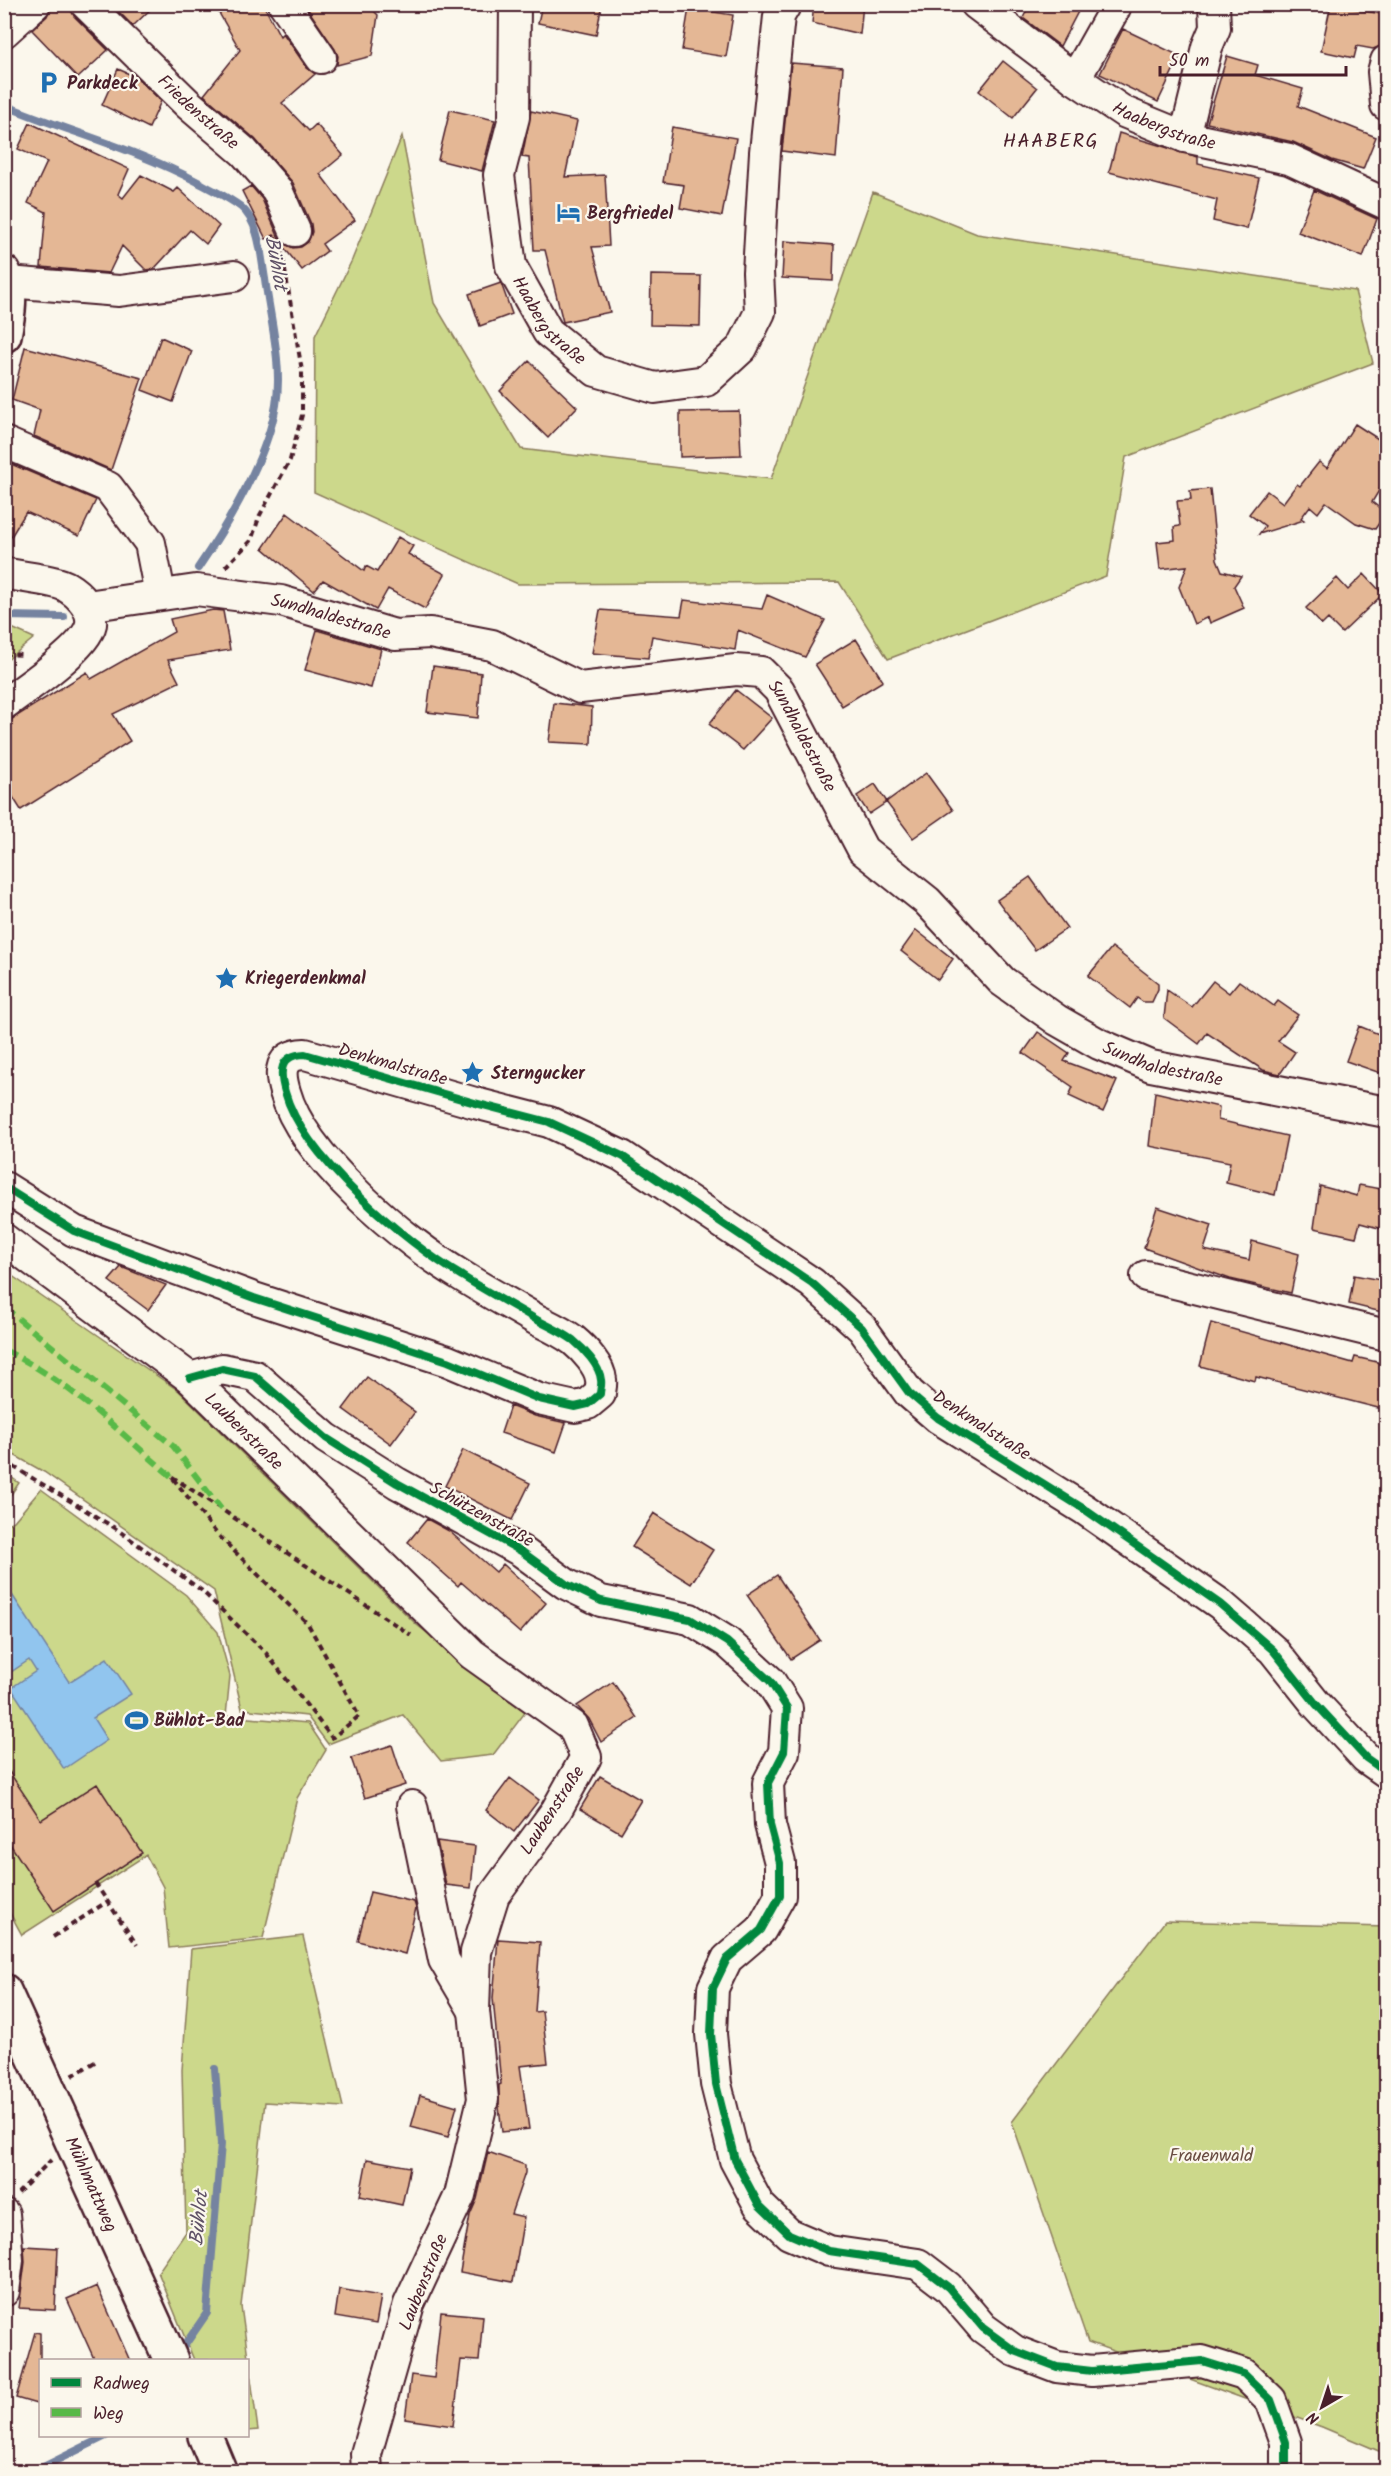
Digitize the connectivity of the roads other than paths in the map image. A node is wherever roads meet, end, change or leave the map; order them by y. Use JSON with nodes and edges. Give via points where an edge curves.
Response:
{"nodes":[{"id":1,"x":35,"y":4,"type":"edge"},
{"id":2,"x":86,"y":4,"type":"edge"},
{"id":3,"x":284,"y":4,"type":"edge"},
{"id":4,"x":515,"y":4,"type":"edge"},
{"id":5,"x":786,"y":4,"type":"edge"},
{"id":6,"x":976,"y":4,"type":"edge"},
{"id":7,"x":1214,"y":4,"type":"edge"},
{"id":8,"x":1115,"y":8,"type":"dead end"},
{"id":9,"x":4,"y":32,"type":"edge"},
{"id":10,"x":321,"y":58,"type":"dead end"},
{"id":11,"x":1386,"y":61,"type":"edge"},
{"id":12,"x":1075,"y":79,"type":"junction"},
{"id":13,"x":1386,"y":105,"type":"edge"},
{"id":14,"x":1185,"y":137,"type":"junction"},
{"id":15,"x":1384,"y":194,"type":"edge"},
{"id":16,"x":295,"y":231,"type":"road end"},
{"id":17,"x":234,"y":276,"type":"dead end"},
{"id":18,"x":6,"y":277,"type":"edge"},
{"id":19,"x":4,"y":335,"type":"edge"},
{"id":20,"x":4,"y":442,"type":"edge"},
{"id":21,"x":4,"y":573,"type":"edge"},
{"id":22,"x":160,"y":594,"type":"junction"},
{"id":23,"x":87,"y":606,"type":"junction"},
{"id":24,"x":4,"y":704,"type":"edge"},
{"id":25,"x":1386,"y":1112,"type":"edge"},
{"id":26,"x":4,"y":1187,"type":"edge"},
{"id":27,"x":4,"y":1239,"type":"edge"},
{"id":28,"x":1146,"y":1276,"type":"dead end"},
{"id":29,"x":1386,"y":1335,"type":"edge"},
{"id":30,"x":190,"y":1378,"type":"junction"},
{"id":31,"x":1386,"y":1773,"type":"edge"},
{"id":32,"x":412,"y":1806,"type":"dead end"},
{"id":33,"x":7,"y":2004,"type":"edge"},
{"id":34,"x":474,"y":2011,"type":"junction"},
{"id":35,"x":10,"y":2205,"type":"edge"},
{"id":36,"x":4,"y":2291,"type":"edge"},
{"id":37,"x":166,"y":2352,"type":"edge"},
{"id":38,"x":205,"y":2437,"type":"edge"},
{"id":39,"x":220,"y":2472,"type":"edge"},
{"id":40,"x":367,"y":2472,"type":"edge"},
{"id":41,"x":1286,"y":2472,"type":"edge"}],
"edges":[{"from":1,"to":9,"type":"street"},
{"from":2,"to":16,"type":"street","name":"Friedenstraße","via":[[188,104],[244,152],[277,190]]},
{"from":3,"to":10,"type":"street"},
{"from":4,"to":5,"type":"street","name":"Haabergstraße","via":[[514,117],[499,175],[511,266],[548,332],[596,371],[655,388],[706,381],[742,348],[760,312],[758,272],[765,152],[779,16]]},
{"from":6,"to":12,"type":"street","name":"Haabergstraße"},
{"from":7,"to":14,"type":"street","via":[[1215,28]]},
{"from":8,"to":12,"type":"street"},
{"from":11,"to":13,"type":"street"},
{"from":12,"to":14,"type":"street","name":"Haabergstraße","via":[[1124,112]]},
{"from":14,"to":15,"type":"street","name":"Haabergstraße","via":[[1289,159]]},
{"from":17,"to":18,"type":"street","via":[[119,291]]},
{"from":18,"to":19,"type":"main road","via":[[8,317]]},
{"from":20,"to":22,"type":"street","via":[[108,487],[150,543]]},
{"from":21,"to":23,"type":"street","via":[[66,586]]},
{"from":22,"to":23,"type":"street","name":"Sundhaldestraße"},
{"from":22,"to":25,"type":"street","name":"Sundhaldestraße","via":[[196,590],[281,601],[395,635],[430,633],[492,645],[580,688],[736,670],[760,672],[779,690],[863,850],[927,901],[1002,981],[1099,1044],[1150,1066]]},
{"from":23,"to":24,"type":"street","via":[[91,624],[80,642],[47,673]]},
{"from":26,"to":31,"type":"street","name":"Denkmalstraße","via":[[74,1231],[254,1298],[448,1361],[539,1400],[575,1407],[588,1404],[600,1394],[602,1379],[591,1358],[572,1340],[418,1246],[358,1196],[319,1153],[289,1106],[280,1075],[287,1059],[304,1053],[549,1122],[622,1155],[812,1283],[862,1328],[909,1392],[938,1418],[1084,1509],[1220,1604],[1273,1650],[1316,1704],[1366,1758]]},
{"from":27,"to":30,"type":"street","name":"Laubenstraße"},
{"from":28,"to":29,"type":"street"},
{"from":30,"to":34,"type":"street","name":"Laubenstraße","via":[[472,1654],[573,1726],[586,1757],[556,1811],[494,1895],[477,1952]]},
{"from":30,"to":41,"type":"street","name":"Schützenstraße","via":[[222,1369],[255,1376],[326,1438],[397,1483],[521,1551],[566,1584],[601,1601],[690,1619],[727,1642],[770,1681],[787,1708],[784,1752],[768,1783],[770,1825],[780,1863],[780,1896],[761,1930],[727,1959],[713,1988],[711,2034],[716,2084],[735,2160],[759,2205],[789,2234],[829,2251],[918,2264],[948,2286],[983,2328],[1015,2351],[1057,2367],[1092,2371],[1202,2361],[1244,2374],[1271,2400],[1286,2442]]},
{"from":32,"to":34,"type":"street","via":[[444,1960]]},
{"from":33,"to":37,"type":"main road","name":"Mühlmattweg"},
{"from":34,"to":40,"type":"street","name":"Laubenstraße","via":[[483,2099],[460,2195],[409,2304],[366,2454]]},
{"from":35,"to":36,"type":"street"},
{"from":38,"to":39,"type":"main road"}]}
